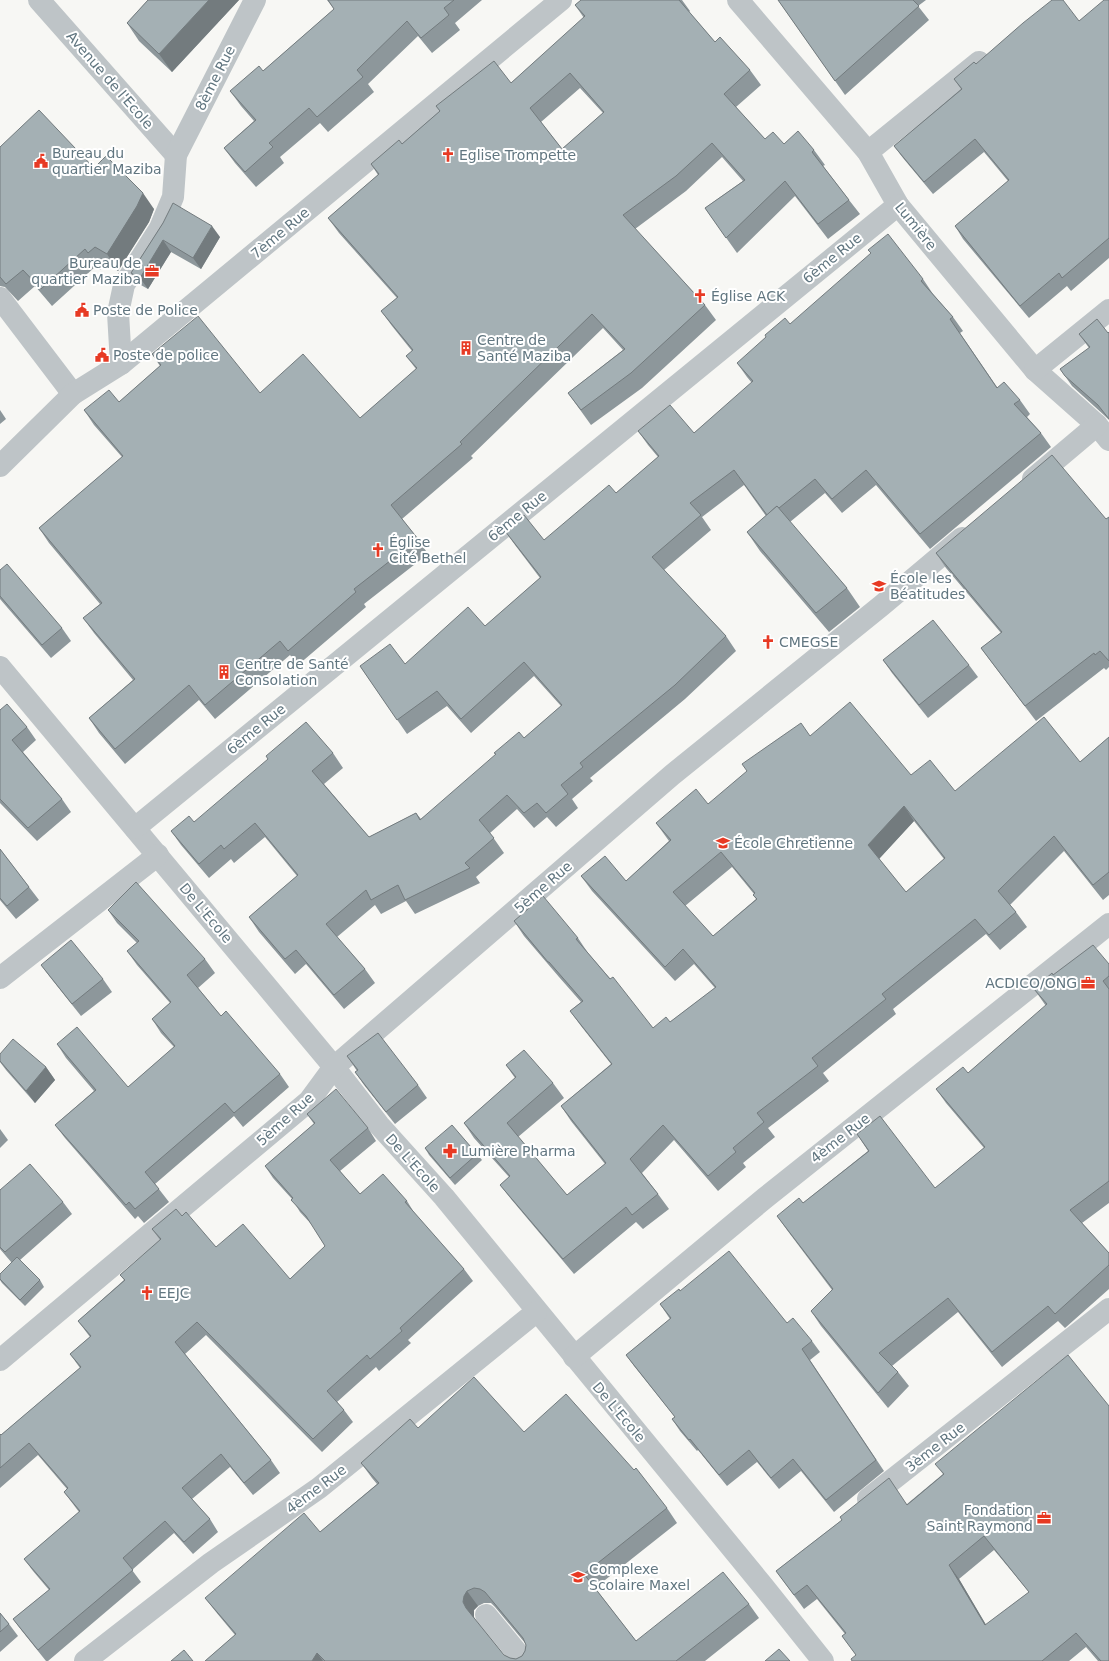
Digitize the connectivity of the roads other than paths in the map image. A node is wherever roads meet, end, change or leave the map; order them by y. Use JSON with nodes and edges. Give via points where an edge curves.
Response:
{"nodes":[{"id":1,"x":39,"y":0,"type":"edge"},
{"id":2,"x":255,"y":0,"type":"edge"},
{"id":3,"x":561,"y":0,"type":"edge"},
{"id":4,"x":738,"y":0,"type":"edge"},
{"id":5,"x":995,"y":49,"type":"edge"},
{"id":6,"x":868,"y":152,"type":"junction"},
{"id":7,"x":176,"y":155,"type":"junction"},
{"id":8,"x":898,"y":205,"type":"junction"},
{"id":9,"x":0,"y":298,"type":"edge"},
{"id":10,"x":1109,"y":310,"type":"edge"},
{"id":11,"x":121,"y":364,"type":"junction"},
{"id":12,"x":1035,"y":370,"type":"junction"},
{"id":13,"x":73,"y":394,"type":"junction"},
{"id":14,"x":1103,"y":433,"type":"edge"},
{"id":15,"x":0,"y":466,"type":"edge"},
{"id":16,"x":1019,"y":490,"type":"edge"},
{"id":17,"x":977,"y":526,"type":"edge"},
{"id":18,"x":0,"y":667,"type":"edge"},
{"id":19,"x":135,"y":828,"type":"junction"},
{"id":20,"x":158,"y":855,"type":"junction"},
{"id":21,"x":1109,"y":924,"type":"edge"},
{"id":22,"x":0,"y":978,"type":"edge"},
{"id":23,"x":334,"y":1067,"type":"junction"},
{"id":24,"x":1109,"y":1309,"type":"edge"},
{"id":25,"x":536,"y":1312,"type":"junction"},
{"id":26,"x":574,"y":1357,"type":"junction"},
{"id":27,"x":0,"y":1360,"type":"edge"},
{"id":28,"x":855,"y":1509,"type":"edge"},
{"id":29,"x":486,"y":1615,"type":"dead end"},
{"id":30,"x":87,"y":1659,"type":"edge"},
{"id":31,"x":524,"y":1661,"type":"edge"},
{"id":32,"x":823,"y":1661,"type":"edge"}],
"edges":[{"from":1,"to":7,"type":"street","name":"Avenue de l'Ecole"},
{"from":2,"to":7,"type":"street","name":"8ème Rue"},
{"from":3,"to":11,"type":"street","name":"7ème Rue"},
{"from":4,"to":6,"type":"street","name":"Lumière"},
{"from":5,"to":6,"type":"street"},
{"from":6,"to":8,"type":"street","name":"Lumière"},
{"from":7,"to":11,"type":"street","via":[[174,197],[160,228],[124,285],[118,313]]},
{"from":8,"to":12,"type":"street","name":"Lumière"},
{"from":8,"to":19,"type":"street","name":"6ème Rue"},
{"from":9,"to":13,"type":"street"},
{"from":10,"to":12,"type":"street"},
{"from":11,"to":13,"type":"street","name":"7ème Rue"},
{"from":12,"to":14,"type":"street","name":"Lumière"},
{"from":13,"to":15,"type":"street","name":"7ème Rue"},
{"from":14,"to":16,"type":"street"},
{"from":17,"to":23,"type":"street","name":"5ème Rue","via":[[672,775]]},
{"from":18,"to":19,"type":"street","name":"De L'Ecole"},
{"from":19,"to":20,"type":"street","name":"De L'Ecole"},
{"from":20,"to":22,"type":"street"},
{"from":20,"to":23,"type":"street","name":"De L'Ecole"},
{"from":21,"to":26,"type":"street","name":"4ème Rue","via":[[764,1198]]},
{"from":23,"to":25,"type":"street","name":"De L'Ecole","via":[[379,1125],[444,1197]]},
{"from":23,"to":27,"type":"street","name":"5ème Rue","via":[[309,1101]]},
{"from":24,"to":28,"type":"street","name":"3ème Rue"},
{"from":25,"to":26,"type":"street","name":"De L'Ecole"},
{"from":25,"to":30,"type":"street","name":"4ème Rue","via":[[319,1488],[210,1563]]},
{"from":26,"to":32,"type":"street","name":"De L'Ecole","via":[[769,1581]]},
{"from":29,"to":31,"type":"street"}]}
